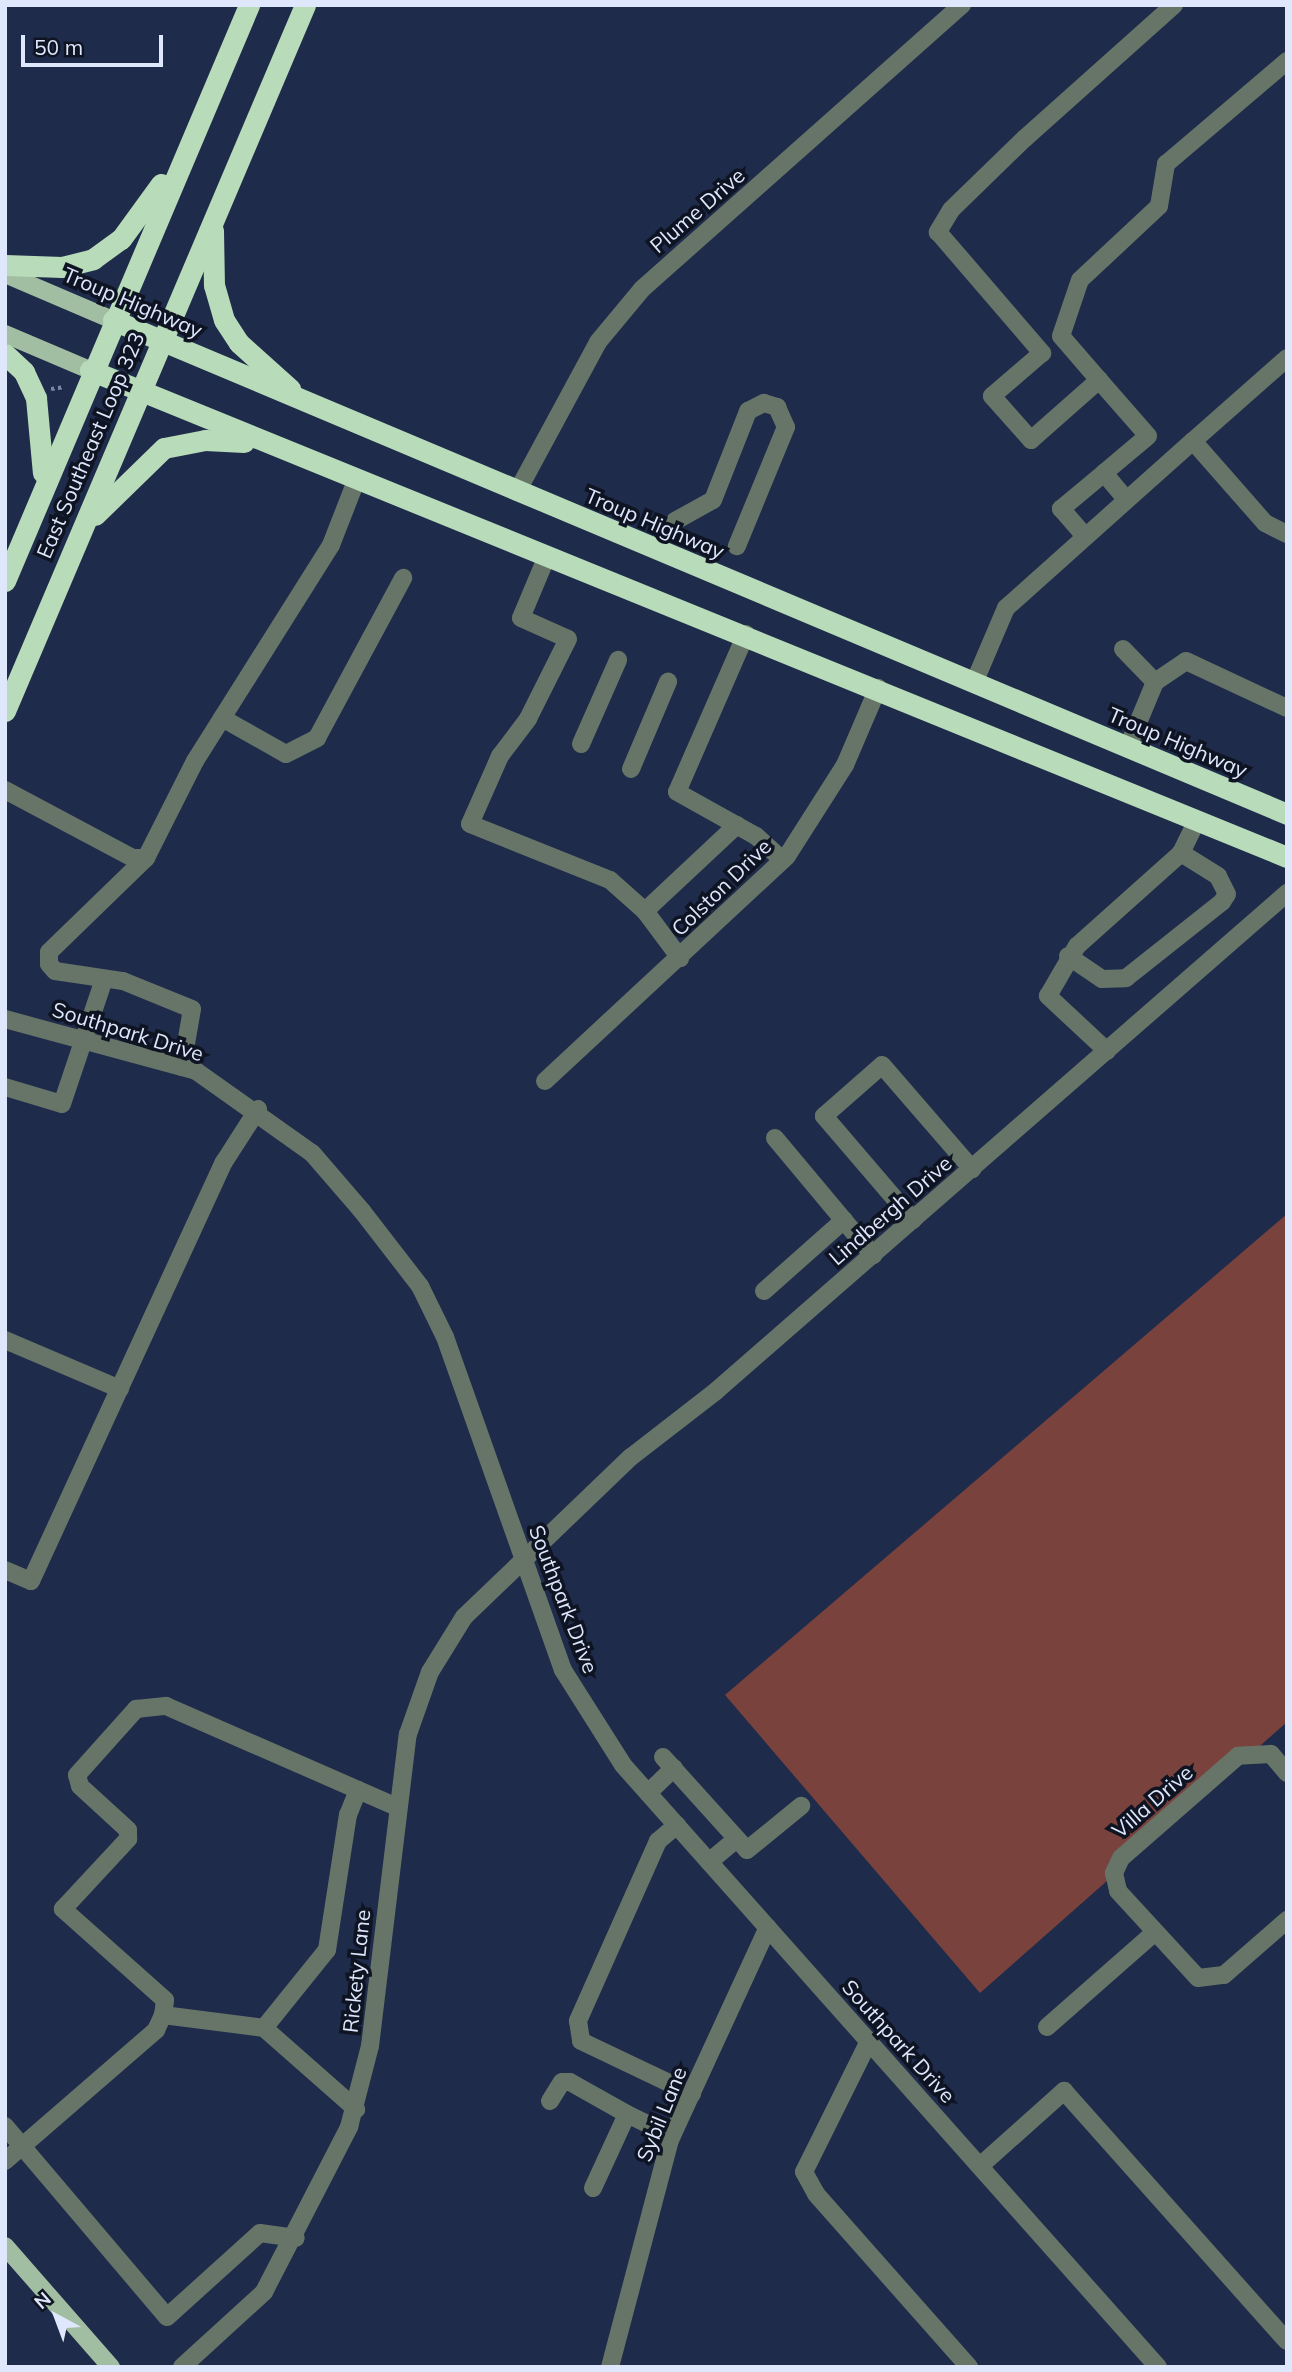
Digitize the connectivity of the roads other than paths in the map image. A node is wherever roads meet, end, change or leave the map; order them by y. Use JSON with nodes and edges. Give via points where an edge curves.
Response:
{"nodes":[{"id":1,"x":249,"y":5,"type":"edge"},
{"id":2,"x":305,"y":5,"type":"edge"},
{"id":3,"x":962,"y":5,"type":"edge"},
{"id":4,"x":1174,"y":5,"type":"edge"},
{"id":5,"x":1287,"y":61,"type":"edge"},
{"id":6,"x":181,"y":157,"type":"junction"},
{"id":7,"x":213,"y":221,"type":"junction"},
{"id":8,"x":5,"y":265,"type":"edge"},
{"id":9,"x":5,"y":274,"type":"edge"},
{"id":10,"x":113,"y":320,"type":"junction"},
{"id":11,"x":5,"y":334,"type":"edge"},
{"id":12,"x":1061,"y":336,"type":"junction"},
{"id":13,"x":160,"y":340,"type":"junction"},
{"id":14,"x":1042,"y":353,"type":"junction"},
{"id":15,"x":5,"y":354,"type":"edge"},
{"id":16,"x":1287,"y":358,"type":"edge"},
{"id":17,"x":90,"y":370,"type":"junction"},
{"id":18,"x":1099,"y":380,"type":"junction"},
{"id":19,"x":139,"y":392,"type":"junction"},
{"id":20,"x":305,"y":402,"type":"junction"},
{"id":21,"x":1149,"y":436,"type":"junction"},
{"id":22,"x":1193,"y":440,"type":"junction"},
{"id":23,"x":266,"y":444,"type":"junction"},
{"id":24,"x":1170,"y":459,"type":"junction"},
{"id":25,"x":1104,"y":473,"type":"junction"},
{"id":26,"x":356,"y":481,"type":"junction"},
{"id":27,"x":43,"y":486,"type":"junction"},
{"id":28,"x":517,"y":492,"type":"junction"},
{"id":29,"x":1125,"y":498,"type":"junction"},
{"id":30,"x":675,"y":521,"type":"dead end"},
{"id":31,"x":84,"y":527,"type":"junction"},
{"id":32,"x":1287,"y":534,"type":"edge"},
{"id":33,"x":1084,"y":535,"type":"junction"},
{"id":34,"x":737,"y":546,"type":"dead end"},
{"id":35,"x":547,"y":556,"type":"junction"},
{"id":36,"x":403,"y":578,"type":"dead end"},
{"id":37,"x":5,"y":581,"type":"edge"},
{"id":38,"x":746,"y":634,"type":"junction"},
{"id":39,"x":1123,"y":649,"type":"dead end"},
{"id":40,"x":618,"y":660,"type":"dead end"},
{"id":41,"x":668,"y":682,"type":"dead end"},
{"id":42,"x":1155,"y":682,"type":"junction"},
{"id":43,"x":974,"y":683,"type":"junction"},
{"id":44,"x":878,"y":688,"type":"junction"},
{"id":45,"x":1287,"y":708,"type":"edge"},
{"id":46,"x":5,"y":711,"type":"edge"},
{"id":47,"x":222,"y":718,"type":"junction"},
{"id":48,"x":581,"y":744,"type":"dead end"},
{"id":49,"x":1128,"y":747,"type":"junction"},
{"id":50,"x":631,"y":769,"type":"dead end"},
{"id":51,"x":5,"y":790,"type":"edge"},
{"id":52,"x":1287,"y":814,"type":"edge"},
{"id":53,"x":1197,"y":820,"type":"junction"},
{"id":54,"x":737,"y":825,"type":"junction"},
{"id":55,"x":1181,"y":853,"type":"junction"},
{"id":56,"x":1287,"y":857,"type":"edge"},
{"id":57,"x":146,"y":858,"type":"junction"},
{"id":58,"x":783,"y":859,"type":"junction"},
{"id":59,"x":1287,"y":893,"type":"edge"},
{"id":60,"x":645,"y":911,"type":"junction"},
{"id":61,"x":1068,"y":956,"type":"junction"},
{"id":62,"x":680,"y":958,"type":"junction"},
{"id":63,"x":104,"y":979,"type":"junction"},
{"id":64,"x":5,"y":1019,"type":"edge"},
{"id":65,"x":84,"y":1038,"type":"junction"},
{"id":66,"x":1107,"y":1051,"type":"junction"},
{"id":67,"x":182,"y":1067,"type":"junction"},
{"id":68,"x":545,"y":1081,"type":"dead end"},
{"id":69,"x":5,"y":1087,"type":"edge"},
{"id":70,"x":258,"y":1109,"type":"junction"},
{"id":71,"x":775,"y":1138,"type":"dead end"},
{"id":72,"x":972,"y":1169,"type":"junction"},
{"id":73,"x":844,"y":1220,"type":"junction"},
{"id":74,"x":913,"y":1220,"type":"junction"},
{"id":75,"x":873,"y":1255,"type":"junction"},
{"id":76,"x":765,"y":1291,"type":"dead end"},
{"id":77,"x":5,"y":1340,"type":"edge"},
{"id":78,"x":120,"y":1389,"type":"junction"},
{"id":79,"x":521,"y":1558,"type":"junction"},
{"id":80,"x":5,"y":1570,"type":"edge"},
{"id":81,"x":1287,"y":1773,"type":"edge"},
{"id":82,"x":358,"y":1790,"type":"junction"},
{"id":83,"x":648,"y":1793,"type":"junction"},
{"id":84,"x":801,"y":1806,"type":"dead end"},
{"id":85,"x":397,"y":1807,"type":"junction"},
{"id":86,"x":677,"y":1825,"type":"junction"},
{"id":87,"x":736,"y":1839,"type":"junction"},
{"id":88,"x":709,"y":1862,"type":"junction"},
{"id":89,"x":1287,"y":1920,"type":"edge"},
{"id":90,"x":768,"y":1927,"type":"junction"},
{"id":91,"x":1154,"y":1933,"type":"junction"},
{"id":92,"x":163,"y":2015,"type":"junction"},
{"id":93,"x":1047,"y":2027,"type":"dead end"},
{"id":94,"x":264,"y":2028,"type":"junction"},
{"id":95,"x":869,"y":2041,"type":"junction"},
{"id":96,"x":692,"y":2094,"type":"junction"},
{"id":97,"x":550,"y":2101,"type":"dead end"},
{"id":98,"x":356,"y":2109,"type":"junction"},
{"id":99,"x":627,"y":2114,"type":"junction"},
{"id":100,"x":5,"y":2126,"type":"edge"},
{"id":101,"x":672,"y":2136,"type":"junction"},
{"id":102,"x":22,"y":2146,"type":"junction"},
{"id":103,"x":5,"y":2161,"type":"edge"},
{"id":104,"x":980,"y":2166,"type":"junction"},
{"id":105,"x":593,"y":2188,"type":"dead end"},
{"id":106,"x":296,"y":2238,"type":"junction"},
{"id":107,"x":5,"y":2246,"type":"edge"},
{"id":108,"x":1287,"y":2341,"type":"edge"},
{"id":109,"x":111,"y":2367,"type":"edge"},
{"id":110,"x":182,"y":2367,"type":"edge"},
{"id":111,"x":610,"y":2367,"type":"edge"},
{"id":112,"x":969,"y":2367,"type":"edge"},
{"id":113,"x":1158,"y":2367,"type":"edge"}],
"edges":[{"from":1,"to":6,"type":"highway","name":"East Southeast Loop 323"},
{"from":2,"to":7,"type":"highway","name":"East Southeast Loop 323"},
{"from":3,"to":28,"type":"street","name":"Plume Drive","via":[[642,289],[598,342]]},
{"from":4,"to":14,"type":"street","via":[[1025,138],[951,210],[938,232]]},
{"from":5,"to":12,"type":"street","via":[[1166,163],[1159,206],[1080,279]]},
{"from":6,"to":8,"type":"highway","via":[[111,249],[62,267]]},
{"from":6,"to":10,"type":"highway","name":"East Southeast Loop 323"},
{"from":7,"to":13,"type":"highway","name":"East Southeast Loop 323"},
{"from":7,"to":20,"type":"highway","via":[[214,285],[224,320],[239,343]]},
{"from":9,"to":10,"type":"main road","name":"Troup Highway"},
{"from":10,"to":13,"type":"highway","name":"Troup Highway"},
{"from":10,"to":17,"type":"highway","name":"East Southeast Loop 323"},
{"from":11,"to":17,"type":"main road"},
{"from":12,"to":14,"type":"street"},
{"from":12,"to":18,"type":"street"},
{"from":13,"to":19,"type":"highway","name":"East Southeast Loop 323"},
{"from":13,"to":20,"type":"highway","name":"Troup Highway"},
{"from":14,"to":18,"type":"street","via":[[992,396],[1031,440]]},
{"from":15,"to":27,"type":"highway","via":[[29,380],[39,410]]},
{"from":16,"to":22,"type":"street"},
{"from":17,"to":19,"type":"highway"},
{"from":17,"to":27,"type":"highway","name":"East Southeast Loop 323"},
{"from":18,"to":21,"type":"street"},
{"from":19,"to":23,"type":"highway"},
{"from":19,"to":31,"type":"highway","name":"East Southeast Loop 323"},
{"from":20,"to":28,"type":"highway","name":"Troup Highway"},
{"from":21,"to":24,"type":"street"},
{"from":21,"to":25,"type":"street"},
{"from":22,"to":24,"type":"street"},
{"from":22,"to":32,"type":"street","via":[[1265,523]]},
{"from":23,"to":26,"type":"highway"},
{"from":23,"to":31,"type":"highway","via":[[205,440],[164,448]]},
{"from":24,"to":29,"type":"street"},
{"from":25,"to":29,"type":"street"},
{"from":25,"to":33,"type":"street","via":[[1061,509]]},
{"from":26,"to":35,"type":"highway"},
{"from":26,"to":47,"type":"street","via":[[331,545]]},
{"from":27,"to":37,"type":"highway","name":"East Southeast Loop 323"},
{"from":28,"to":43,"type":"highway","name":"Troup Highway"},
{"from":29,"to":33,"type":"street"},
{"from":30,"to":34,"type":"street","via":[[713,499],[748,411],[764,403],[777,407],[786,427]]},
{"from":31,"to":46,"type":"highway","name":"East Southeast Loop 323"},
{"from":33,"to":43,"type":"street","via":[[1006,608]]},
{"from":35,"to":38,"type":"highway"},
{"from":35,"to":60,"type":"street","via":[[521,618],[568,639],[528,719],[500,756],[470,824],[610,880]]},
{"from":36,"to":47,"type":"street","via":[[317,738],[286,754]]},
{"from":38,"to":44,"type":"highway"},
{"from":38,"to":54,"type":"street","via":[[677,792]]},
{"from":39,"to":42,"type":"street"},
{"from":40,"to":48,"type":"street"},
{"from":41,"to":50,"type":"street"},
{"from":42,"to":45,"type":"street","via":[[1186,661]]},
{"from":42,"to":49,"type":"street"},
{"from":43,"to":49,"type":"highway","name":"Troup Highway"},
{"from":44,"to":53,"type":"highway"},
{"from":44,"to":58,"type":"street","name":"Colston Drive","via":[[845,765]]},
{"from":47,"to":57,"type":"street"},
{"from":49,"to":52,"type":"highway","name":"Troup Highway"},
{"from":51,"to":57,"type":"street","via":[[134,858]]},
{"from":53,"to":55,"type":"street"},
{"from":53,"to":56,"type":"highway"},
{"from":54,"to":58,"type":"street"},
{"from":54,"to":60,"type":"street"},
{"from":55,"to":61,"type":"street"},
{"from":55,"to":61,"type":"street","via":[[1218,876],[1227,894],[1222,902],[1126,978],[1102,979]]},
{"from":57,"to":63,"type":"street","via":[[49,952],[55,971]]},
{"from":58,"to":62,"type":"street","name":"Colston Drive"},
{"from":59,"to":66,"type":"street","name":"Lindbergh Drive"},
{"from":60,"to":62,"type":"street"},
{"from":61,"to":66,"type":"street","via":[[1048,996]]},
{"from":62,"to":68,"type":"street","name":"Colston Drive"},
{"from":63,"to":65,"type":"street"},
{"from":63,"to":67,"type":"street","via":[[192,1009]]},
{"from":64,"to":65,"type":"street","name":"Southpark Drive"},
{"from":65,"to":67,"type":"street","name":"Southpark Drive"},
{"from":65,"to":69,"type":"street","via":[[62,1104]]},
{"from":66,"to":72,"type":"street","name":"Lindbergh Drive"},
{"from":67,"to":70,"type":"street","name":"Southpark Drive"},
{"from":70,"to":78,"type":"street","via":[[224,1162]]},
{"from":70,"to":79,"type":"street","name":"Southpark Drive","via":[[312,1153],[420,1286],[477,1413]]},
{"from":71,"to":73,"type":"street"},
{"from":72,"to":74,"type":"street","name":"Lindbergh Drive"},
{"from":72,"to":74,"type":"street","via":[[882,1065],[824,1116]]},
{"from":73,"to":75,"type":"street"},
{"from":73,"to":76,"type":"street"},
{"from":74,"to":75,"type":"street","name":"Lindbergh Drive"},
{"from":75,"to":79,"type":"street","name":"Lindbergh Drive"},
{"from":77,"to":78,"type":"street"},
{"from":78,"to":80,"type":"street","via":[[31,1581]]},
{"from":79,"to":83,"type":"street","name":"Southpark Drive","via":[[563,1670]]},
{"from":79,"to":85,"type":"street","name":"Rickety Lane","via":[[464,1617],[430,1672],[408,1734]]},
{"from":81,"to":91,"type":"street","name":"Villa Drive","via":[[1271,1754],[1238,1756],[1121,1858],[1114,1873],[1118,1891]]},
{"from":82,"to":85,"type":"street"},
{"from":82,"to":92,"type":"street","via":[[166,1706],[136,1709],[100,1747],[77,1775],[80,1786],[119,1819],[128,1839],[64,1909],[165,2000]]},
{"from":82,"to":94,"type":"street","via":[[348,1815],[327,1950]]},
{"from":83,"to":86,"type":"street","name":"Southpark Drive"},
{"from":83,"to":87,"type":"street","via":[[669,1763]]},
{"from":84,"to":87,"type":"street","via":[[747,1850]]},
{"from":85,"to":98,"type":"street","name":"Rickety Lane","via":[[370,2046]]},
{"from":86,"to":88,"type":"street","name":"Southpark Drive"},
{"from":86,"to":96,"type":"street","via":[[658,1841],[578,2021],[580,2041]]},
{"from":87,"to":88,"type":"street"},
{"from":88,"to":90,"type":"street","name":"Southpark Drive"},
{"from":89,"to":91,"type":"street","name":"Villa Drive","via":[[1224,1975],[1208,1980],[1191,1973]]},
{"from":90,"to":95,"type":"street","name":"Southpark Drive"},
{"from":90,"to":96,"type":"street","name":"Sybil Lane"},
{"from":91,"to":93,"type":"street"},
{"from":92,"to":94,"type":"street"},
{"from":92,"to":102,"type":"street","via":[[156,2030]]},
{"from":94,"to":98,"type":"street"},
{"from":95,"to":104,"type":"street","name":"Southpark Drive"},
{"from":95,"to":112,"type":"street","via":[[804,2172],[816,2194]]},
{"from":96,"to":101,"type":"street","name":"Sybil Lane"},
{"from":97,"to":99,"type":"street","via":[[562,2082],[570,2082]]},
{"from":98,"to":106,"type":"street","name":"Rickety Lane"},
{"from":99,"to":101,"type":"street"},
{"from":99,"to":105,"type":"street"},
{"from":100,"to":102,"type":"street"},
{"from":101,"to":111,"type":"street","name":"Sybil Lane"},
{"from":102,"to":103,"type":"street"},
{"from":102,"to":106,"type":"street","via":[[167,2317],[260,2233]]},
{"from":104,"to":108,"type":"street","via":[[1064,2091]]},
{"from":104,"to":113,"type":"street","name":"Southpark Drive"},
{"from":106,"to":110,"type":"street","name":"Rickety Lane","via":[[249,2311]]},
{"from":107,"to":109,"type":"main road"}]}
